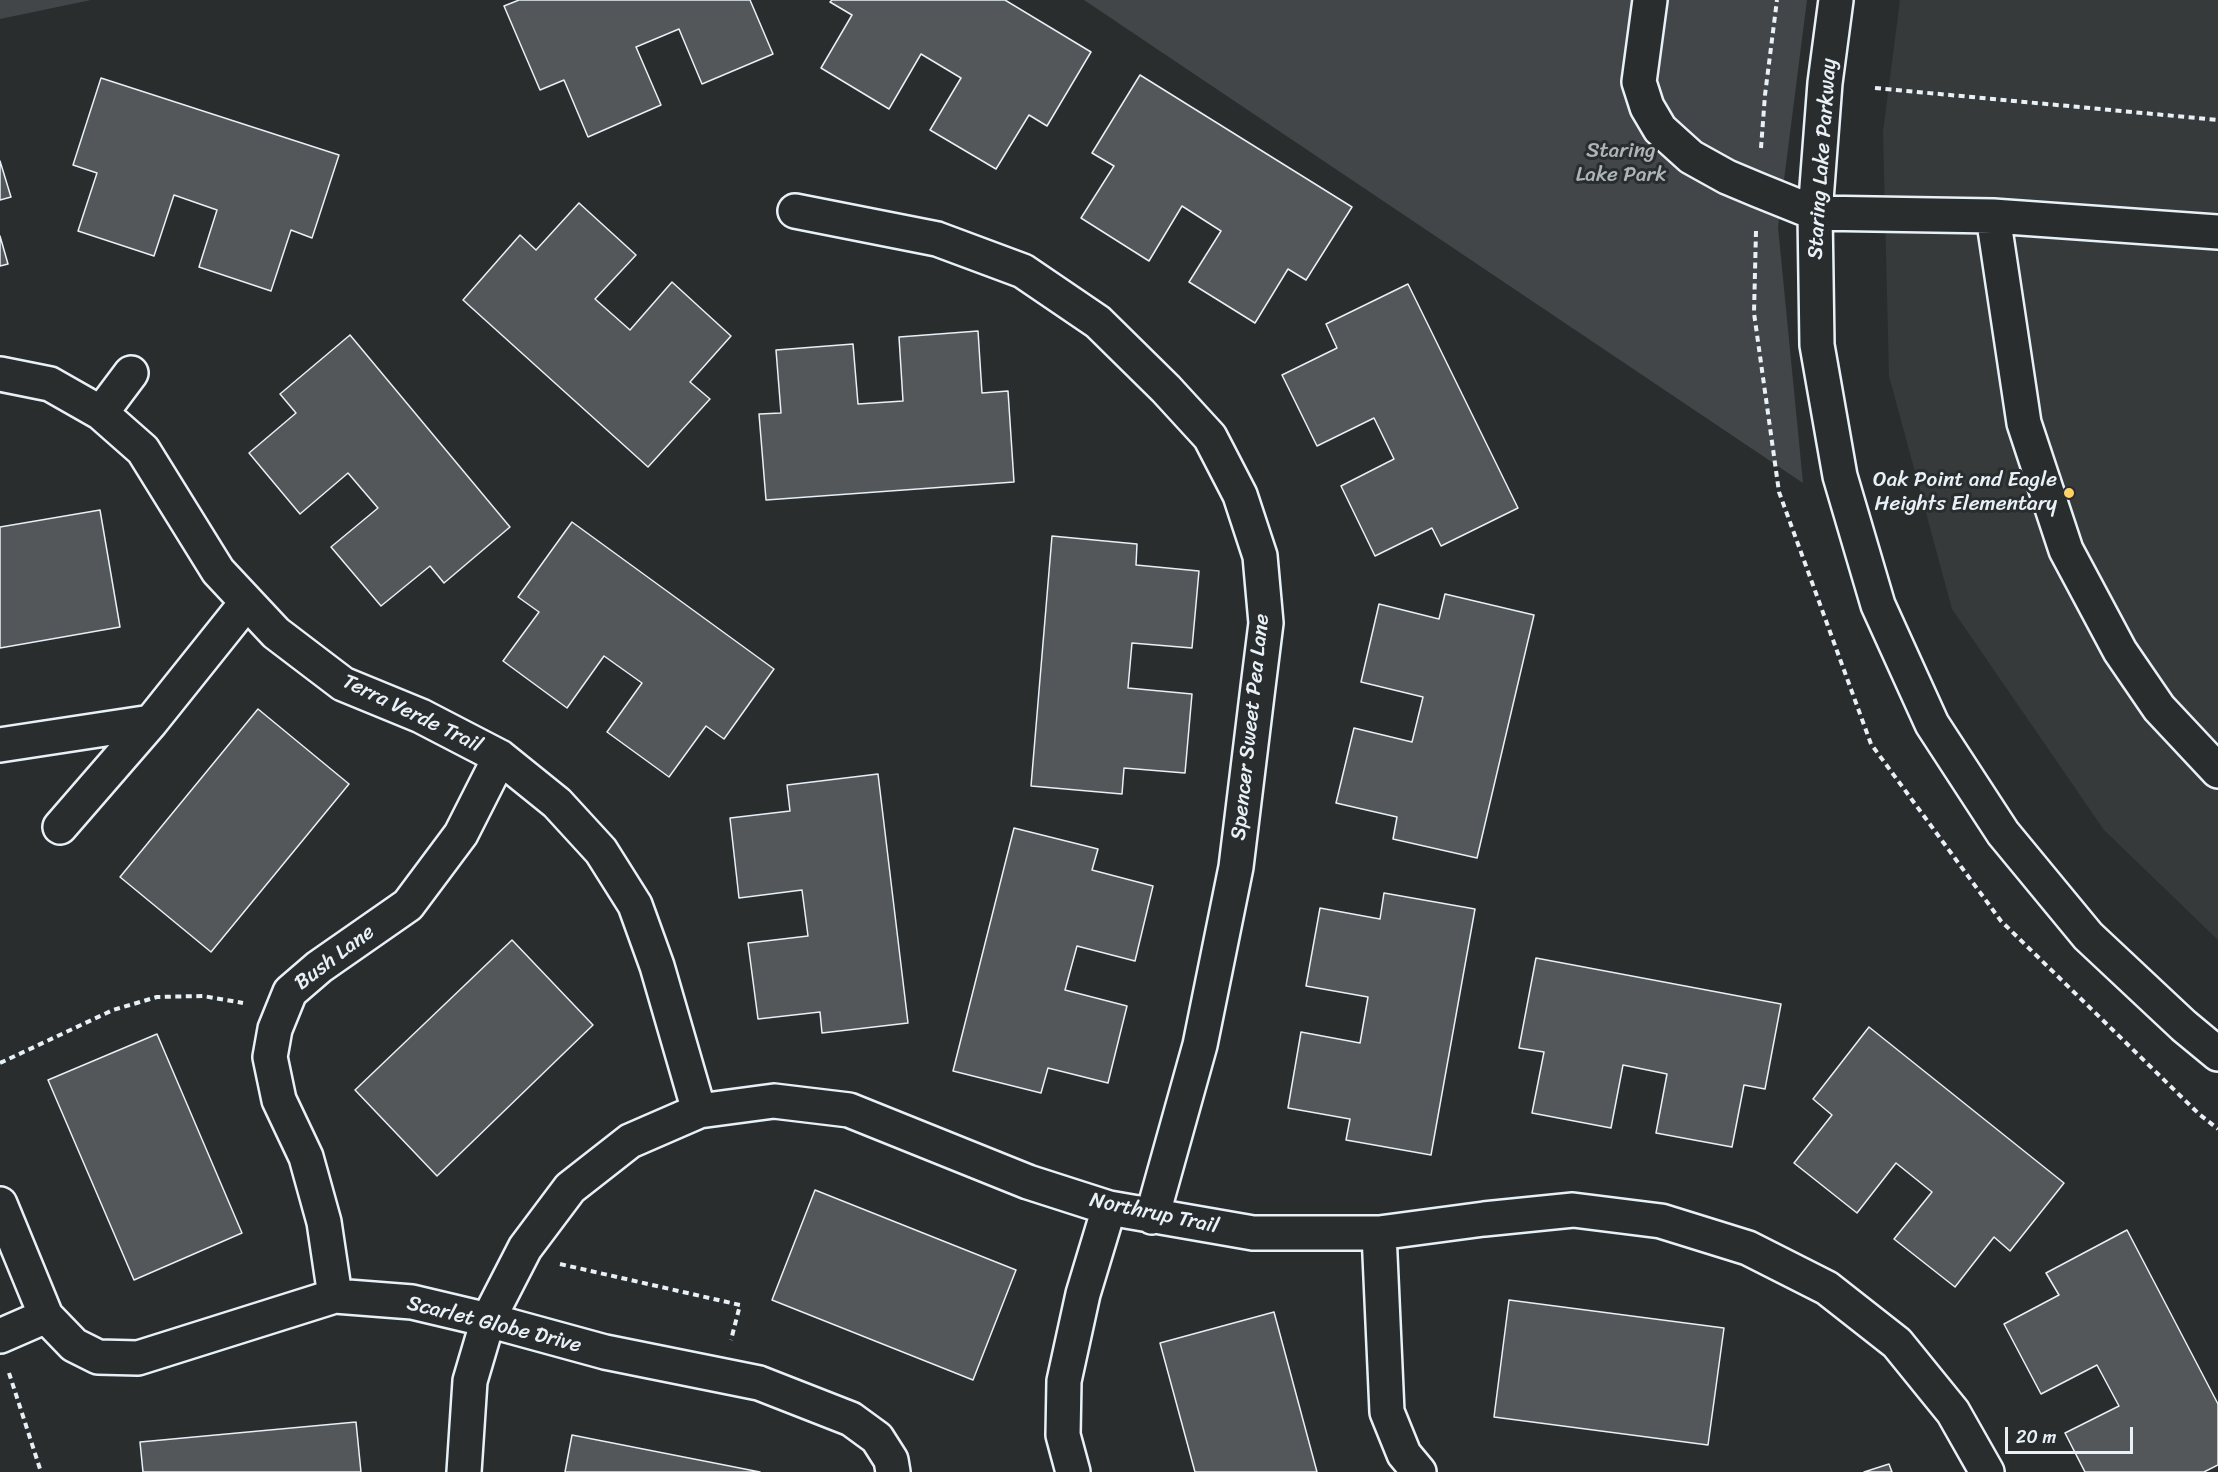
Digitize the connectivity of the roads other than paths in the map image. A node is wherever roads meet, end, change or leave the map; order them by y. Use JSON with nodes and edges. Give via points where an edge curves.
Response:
{"nodes":[{"id":1,"x":1650,"y":0,"type":"edge"},
{"id":2,"x":1836,"y":0,"type":"edge"},
{"id":3,"x":795,"y":211,"type":"dead end"},
{"id":4,"x":1815,"y":213,"type":"junction"},
{"id":5,"x":1993,"y":216,"type":"junction"},
{"id":6,"x":2218,"y":232,"type":"edge"},
{"id":7,"x":0,"y":374,"type":"edge"},
{"id":8,"x":131,"y":374,"type":"dead end"},
{"id":9,"x":101,"y":413,"type":"junction"},
{"id":10,"x":247,"y":602,"type":"junction"},
{"id":11,"x":151,"y":722,"type":"junction"},
{"id":12,"x":0,"y":745,"type":"edge"},
{"id":13,"x":500,"y":757,"type":"junction"},
{"id":14,"x":2218,"y":771,"type":"edge"},
{"id":15,"x":60,"y":827,"type":"dead end"},
{"id":16,"x":2218,"y":1054,"type":"edge"},
{"id":17,"x":699,"y":1111,"type":"junction"},
{"id":18,"x":0,"y":1203,"type":"edge"},
{"id":19,"x":1109,"y":1208,"type":"junction"},
{"id":20,"x":1152,"y":1217,"type":"junction"},
{"id":21,"x":1379,"y":1233,"type":"junction"},
{"id":22,"x":335,"y":1296,"type":"junction"},
{"id":23,"x":46,"y":1316,"type":"junction"},
{"id":24,"x":488,"y":1320,"type":"junction"},
{"id":25,"x":3,"y":1350,"type":"edge"},
{"id":26,"x":464,"y":1472,"type":"edge"},
{"id":27,"x":893,"y":1472,"type":"edge"},
{"id":28,"x":1073,"y":1472,"type":"edge"},
{"id":29,"x":1419,"y":1472,"type":"edge"},
{"id":30,"x":1987,"y":1472,"type":"edge"}],
"edges":[{"from":1,"to":4,"type":"street","via":[[1639,82],[1660,129],[1691,157],[1727,177]]},
{"from":2,"to":4,"type":"street","name":"Staring Lake Parkway"},
{"from":3,"to":20,"type":"street","name":"Spencer Sweet Pea Lane","via":[[937,239],[1023,271],[1098,322],[1166,389],[1210,437],[1240,495],[1260,556],[1266,622],[1262,655],[1236,867],[1200,1045]]},
{"from":4,"to":5,"type":"street"},
{"from":4,"to":16,"type":"street","name":"Staring Lake Parkway","via":[[1817,345],[1840,476],[1878,605],[1932,724],[2003,833],[2088,936]]},
{"from":5,"to":6,"type":"street"},
{"from":5,"to":14,"type":"street","via":[[2024,423],[2066,549],[2120,651],[2159,708]]},
{"from":7,"to":9,"type":"street","name":"Terra Verde Trail","via":[[50,384]]},
{"from":8,"to":9,"type":"street"},
{"from":9,"to":10,"type":"street","name":"Terra Verde Trail","via":[[143,450],[218,571]]},
{"from":10,"to":11,"type":"street"},
{"from":10,"to":13,"type":"street","name":"Terra Verde Trail","via":[[276,633],[343,684],[421,716]]},
{"from":11,"to":12,"type":"street"},
{"from":11,"to":15,"type":"street"},
{"from":13,"to":17,"type":"street","name":"Terra Verde Trail","via":[[564,811],[601,851],[634,905],[657,966]]},
{"from":13,"to":22,"type":"street","name":"Bush Lane","via":[[461,834],[408,905],[290,992],[275,1029],[270,1057],[279,1100],[306,1157],[324,1222]]},
{"from":17,"to":19,"type":"street","name":"Northrup Trail","via":[[774,1101],[849,1110],[1028,1182]]},
{"from":17,"to":24,"type":"street","name":"Northrup Trail","via":[[630,1141],[570,1188],[521,1256]]},
{"from":18,"to":23,"type":"street","name":"Scarlet Globe Drive"},
{"from":19,"to":20,"type":"street","name":"Northrup Trail"},
{"from":19,"to":28,"type":"street","via":[[1083,1294],[1064,1381],[1063,1435]]},
{"from":20,"to":21,"type":"street","name":"Northrup Trail","via":[[1253,1233]]},
{"from":21,"to":29,"type":"street","via":[[1387,1412],[1404,1454]]},
{"from":21,"to":30,"type":"street","name":"Northrup Trail","via":[[1573,1210],[1661,1221],[1748,1248],[1827,1288],[1897,1343],[1953,1412]]},
{"from":22,"to":23,"type":"street","name":"Scarlet Globe Drive","via":[[138,1358],[98,1357],[74,1345]]},
{"from":22,"to":24,"type":"street","name":"Scarlet Globe Drive","via":[[412,1302]]},
{"from":23,"to":25,"type":"street"},
{"from":24,"to":26,"type":"street","name":"Northrup Trail","via":[[470,1381]]},
{"from":24,"to":27,"type":"street","name":"Scarlet Globe Drive","via":[[605,1352],[759,1383],[851,1419],[877,1438],[891,1460]]}]}
